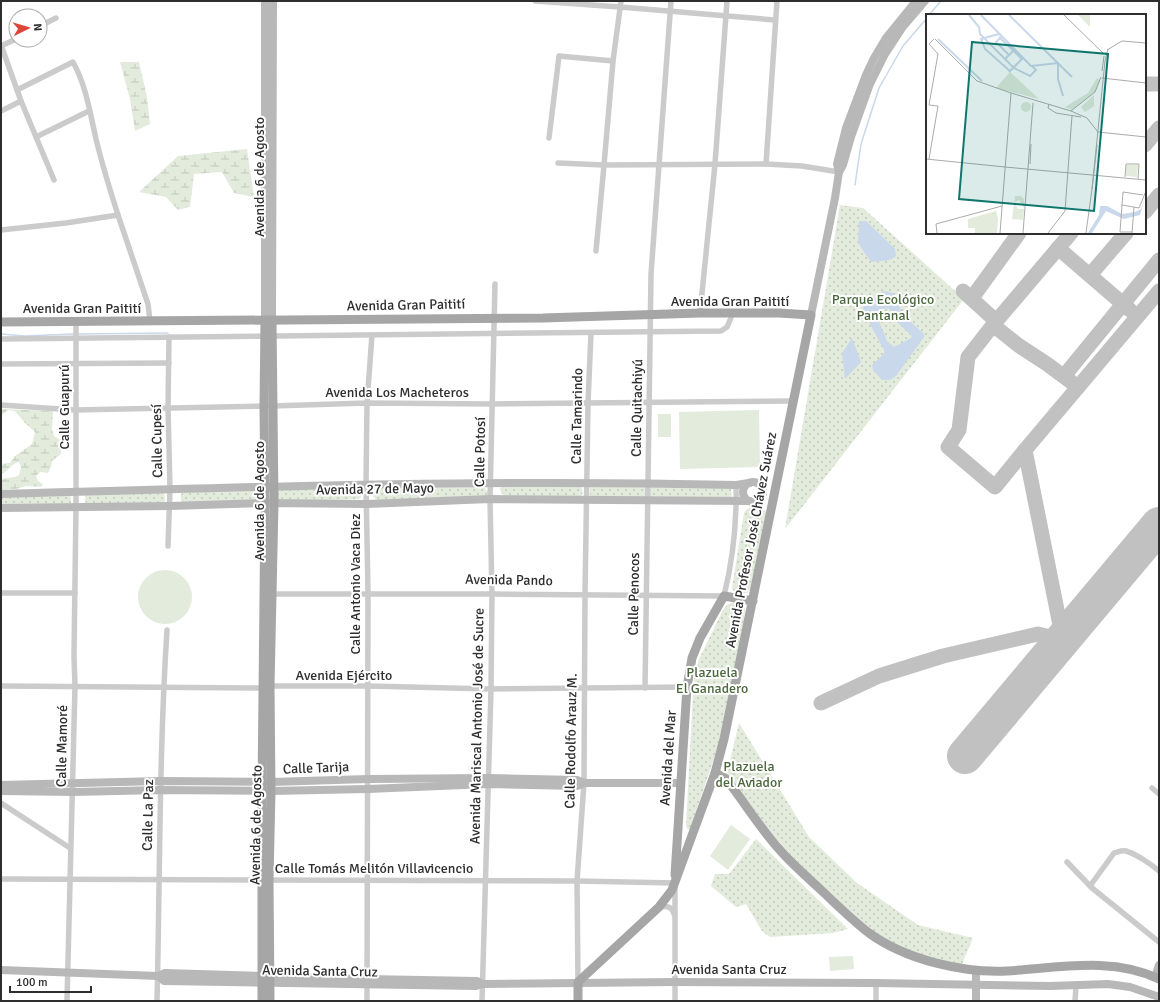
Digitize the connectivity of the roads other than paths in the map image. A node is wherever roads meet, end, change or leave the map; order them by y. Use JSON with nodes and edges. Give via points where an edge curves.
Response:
{"nodes":[{"id":1,"x":265,"y":1,"type":"edge"},
{"id":2,"x":273,"y":1,"type":"edge"},
{"id":3,"x":535,"y":1,"type":"edge"},
{"id":4,"x":671,"y":1,"type":"edge"},
{"id":5,"x":727,"y":1,"type":"edge"},
{"id":6,"x":776,"y":1,"type":"edge"},
{"id":7,"x":916,"y":1,"type":"edge"},
{"id":8,"x":925,"y":1,"type":"edge"},
{"id":9,"x":620,"y":4,"type":"edge"},
{"id":10,"x":670,"y":12,"type":"junction"},
{"id":11,"x":726,"y":15,"type":"junction"},
{"id":12,"x":56,"y":18,"type":"dead end"},
{"id":13,"x":775,"y":20,"type":"junction"},
{"id":14,"x":48,"y":22,"type":"edge"},
{"id":15,"x":269,"y":42,"type":"junction"},
{"id":16,"x":1,"y":46,"type":"edge"},
{"id":17,"x":612,"y":61,"type":"junction"},
{"id":18,"x":17,"y":90,"type":"junction"},
{"id":19,"x":21,"y":101,"type":"junction"},
{"id":20,"x":1,"y":111,"type":"edge"},
{"id":21,"x":90,"y":111,"type":"junction"},
{"id":22,"x":36,"y":137,"type":"junction"},
{"id":23,"x":549,"y":138,"type":"dead end"},
{"id":24,"x":558,"y":163,"type":"dead end"},
{"id":25,"x":659,"y":164,"type":"junction"},
{"id":26,"x":715,"y":164,"type":"junction"},
{"id":27,"x":766,"y":164,"type":"junction"},
{"id":28,"x":604,"y":165,"type":"junction"},
{"id":29,"x":839,"y":172,"type":"junction"},
{"id":30,"x":54,"y":180,"type":"dead end"},
{"id":31,"x":118,"y":215,"type":"junction"},
{"id":32,"x":1,"y":230,"type":"edge"},
{"id":33,"x":596,"y":251,"type":"dead end"},
{"id":34,"x":495,"y":284,"type":"dead end"},
{"id":35,"x":700,"y":313,"type":"junction"},
{"id":36,"x":733,"y":313,"type":"junction"},
{"id":37,"x":650,"y":315,"type":"junction"},
{"id":38,"x":811,"y":315,"type":"junction"},
{"id":39,"x":496,"y":318,"type":"junction"},
{"id":40,"x":269,"y":320,"type":"junction"},
{"id":41,"x":150,"y":321,"type":"junction"},
{"id":42,"x":1,"y":322,"type":"edge"},
{"id":43,"x":76,"y":322,"type":"junction"},
{"id":44,"x":650,"y":332,"type":"junction"},
{"id":45,"x":591,"y":333,"type":"junction"},
{"id":46,"x":495,"y":334,"type":"junction"},
{"id":47,"x":269,"y":335,"type":"junction"},
{"id":48,"x":372,"y":335,"type":"junction"},
{"id":49,"x":76,"y":337,"type":"junction"},
{"id":50,"x":169,"y":337,"type":"junction"},
{"id":51,"x":1,"y":339,"type":"edge"},
{"id":52,"x":169,"y":363,"type":"junction"},
{"id":53,"x":1,"y":364,"type":"edge"},
{"id":54,"x":75,"y":364,"type":"junction"},
{"id":55,"x":793,"y":401,"type":"junction"},
{"id":56,"x":367,"y":403,"type":"junction"},
{"id":57,"x":588,"y":403,"type":"junction"},
{"id":58,"x":649,"y":403,"type":"junction"},
{"id":59,"x":493,"y":404,"type":"junction"},
{"id":60,"x":1,"y":405,"type":"edge"},
{"id":61,"x":268,"y":406,"type":"junction"},
{"id":62,"x":168,"y":408,"type":"junction"},
{"id":63,"x":75,"y":410,"type":"junction"},
{"id":64,"x":491,"y":483,"type":"junction"},
{"id":65,"x":588,"y":483,"type":"junction"},
{"id":66,"x":648,"y":483,"type":"junction"},
{"id":67,"x":749,"y":483,"type":"junction"},
{"id":68,"x":366,"y":484,"type":"junction"},
{"id":69,"x":736,"y":485,"type":"junction"},
{"id":70,"x":269,"y":488,"type":"junction"},
{"id":71,"x":170,"y":489,"type":"junction"},
{"id":72,"x":76,"y":492,"type":"junction"},
{"id":73,"x":763,"y":492,"type":"junction"},
{"id":74,"x":1,"y":494,"type":"edge"},
{"id":75,"x":774,"y":494,"type":"junction"},
{"id":76,"x":490,"y":499,"type":"junction"},
{"id":77,"x":587,"y":499,"type":"junction"},
{"id":78,"x":647,"y":500,"type":"junction"},
{"id":79,"x":750,"y":501,"type":"junction"},
{"id":80,"x":736,"y":502,"type":"junction"},
{"id":81,"x":269,"y":503,"type":"junction"},
{"id":82,"x":367,"y":504,"type":"junction"},
{"id":83,"x":76,"y":506,"type":"junction"},
{"id":84,"x":170,"y":506,"type":"junction"},
{"id":85,"x":1,"y":508,"type":"edge"},
{"id":86,"x":168,"y":546,"type":"dead end"},
{"id":87,"x":1,"y":593,"type":"edge"},
{"id":88,"x":75,"y":593,"type":"junction"},
{"id":89,"x":268,"y":594,"type":"junction"},
{"id":90,"x":368,"y":594,"type":"junction"},
{"id":91,"x":492,"y":594,"type":"junction"},
{"id":92,"x":585,"y":596,"type":"junction"},
{"id":93,"x":647,"y":596,"type":"junction"},
{"id":94,"x":724,"y":596,"type":"junction"},
{"id":95,"x":753,"y":601,"type":"junction"},
{"id":96,"x":167,"y":630,"type":"dead end"},
{"id":97,"x":1,"y":686,"type":"edge"},
{"id":98,"x":75,"y":686,"type":"junction"},
{"id":99,"x":368,"y":686,"type":"junction"},
{"id":100,"x":163,"y":687,"type":"junction"},
{"id":101,"x":266,"y":687,"type":"junction"},
{"id":102,"x":687,"y":687,"type":"junction"},
{"id":103,"x":645,"y":688,"type":"junction"},
{"id":104,"x":491,"y":689,"type":"junction"},
{"id":105,"x":584,"y":689,"type":"junction"},
{"id":106,"x":715,"y":773,"type":"junction"},
{"id":107,"x":368,"y":779,"type":"junction"},
{"id":108,"x":161,"y":781,"type":"junction"},
{"id":109,"x":488,"y":781,"type":"junction"},
{"id":110,"x":72,"y":783,"type":"junction"},
{"id":111,"x":584,"y":783,"type":"junction"},
{"id":112,"x":681,"y":784,"type":"junction"},
{"id":113,"x":1,"y":785,"type":"edge"},
{"id":114,"x":267,"y":786,"type":"junction"},
{"id":115,"x":1152,"y":788,"type":"dead end"},
{"id":116,"x":368,"y":789,"type":"junction"},
{"id":117,"x":161,"y":790,"type":"junction"},
{"id":118,"x":1,"y":791,"type":"edge"},
{"id":119,"x":73,"y":792,"type":"junction"},
{"id":120,"x":1159,"y":794,"type":"edge"},
{"id":121,"x":1,"y":803,"type":"edge"},
{"id":122,"x":677,"y":835,"type":"junction"},
{"id":123,"x":691,"y":839,"type":"junction"},
{"id":124,"x":70,"y":848,"type":"junction"},
{"id":125,"x":1067,"y":862,"type":"dead end"},
{"id":126,"x":1159,"y":871,"type":"edge"},
{"id":127,"x":1,"y":879,"type":"edge"},
{"id":128,"x":69,"y":879,"type":"junction"},
{"id":129,"x":266,"y":879,"type":"junction"},
{"id":130,"x":159,"y":880,"type":"junction"},
{"id":131,"x":367,"y":880,"type":"junction"},
{"id":132,"x":484,"y":880,"type":"junction"},
{"id":133,"x":577,"y":881,"type":"junction"},
{"id":134,"x":675,"y":883,"type":"junction"},
{"id":135,"x":1090,"y":886,"type":"junction"},
{"id":136,"x":660,"y":907,"type":"junction"},
{"id":137,"x":674,"y":916,"type":"junction"},
{"id":138,"x":1159,"y":942,"type":"edge"},
{"id":139,"x":1,"y":970,"type":"edge"},
{"id":140,"x":976,"y":971,"type":"junction"},
{"id":141,"x":1158,"y":972,"type":"edge"},
{"id":142,"x":68,"y":973,"type":"junction"},
{"id":143,"x":158,"y":976,"type":"junction"},
{"id":144,"x":266,"y":979,"type":"junction"},
{"id":145,"x":367,"y":982,"type":"junction"},
{"id":146,"x":578,"y":982,"type":"junction"},
{"id":147,"x":674,"y":982,"type":"junction"},
{"id":148,"x":876,"y":983,"type":"junction"},
{"id":149,"x":482,"y":984,"type":"junction"},
{"id":150,"x":976,"y":985,"type":"junction"},
{"id":151,"x":1076,"y":986,"type":"junction"},
{"id":152,"x":1159,"y":998,"type":"edge"},
{"id":153,"x":67,"y":1001,"type":"edge"},
{"id":154,"x":157,"y":1001,"type":"edge"},
{"id":155,"x":262,"y":1001,"type":"edge"},
{"id":156,"x":270,"y":1001,"type":"edge"},
{"id":157,"x":367,"y":1001,"type":"edge"},
{"id":158,"x":482,"y":1001,"type":"edge"},
{"id":159,"x":578,"y":1001,"type":"edge"},
{"id":160,"x":675,"y":1001,"type":"edge"},
{"id":161,"x":876,"y":1001,"type":"edge"},
{"id":162,"x":976,"y":1001,"type":"edge"},
{"id":163,"x":1075,"y":1001,"type":"edge"}],
"edges":[{"from":1,"to":15,"type":"main road","name":"Avenida 6 de Agosto"},
{"from":2,"to":15,"type":"main road","name":"Avenida 6 de Agosto"},
{"from":3,"to":9,"type":"street"},
{"from":4,"to":10,"type":"street","name":"Calle Quitachiyú"},
{"from":5,"to":11,"type":"street"},
{"from":6,"to":13,"type":"street"},
{"from":7,"to":29,"type":"main road","via":[[886,38],[866,75],[846,128],[838,164]]},
{"from":8,"to":29,"type":"main road","via":[[902,28],[885,54],[870,84],[844,165]]},
{"from":9,"to":10,"type":"street"},
{"from":9,"to":17,"type":"street"},
{"from":10,"to":11,"type":"street"},
{"from":10,"to":25,"type":"street","name":"Calle Quitachiyú"},
{"from":11,"to":13,"type":"street"},
{"from":11,"to":26,"type":"street"},
{"from":12,"to":14,"type":"street"},
{"from":13,"to":27,"type":"street"},
{"from":15,"to":40,"type":"main road","name":"Avenida 6 de Agosto"},
{"from":16,"to":18,"type":"street"},
{"from":17,"to":23,"type":"street","via":[[559,56]]},
{"from":17,"to":28,"type":"street"},
{"from":18,"to":19,"type":"street"},
{"from":18,"to":21,"type":"street","via":[[73,62],[78,70]]},
{"from":19,"to":20,"type":"street"},
{"from":19,"to":22,"type":"street"},
{"from":21,"to":22,"type":"street"},
{"from":21,"to":31,"type":"street","via":[[103,168]]},
{"from":22,"to":30,"type":"street"},
{"from":24,"to":28,"type":"street"},
{"from":25,"to":26,"type":"street"},
{"from":25,"to":28,"type":"street"},
{"from":25,"to":37,"type":"street","name":"Calle Quitachiyú"},
{"from":26,"to":27,"type":"street"},
{"from":26,"to":35,"type":"street"},
{"from":27,"to":29,"type":"street"},
{"from":28,"to":33,"type":"street"},
{"from":29,"to":38,"type":"main road"},
{"from":31,"to":32,"type":"street"},
{"from":31,"to":41,"type":"street","via":[[148,304]]},
{"from":34,"to":39,"type":"street","name":"Calle Potosí"},
{"from":35,"to":36,"type":"main road","name":"Avenida Gran Paitití"},
{"from":35,"to":37,"type":"main road","name":"Avenida Gran Paitití"},
{"from":36,"to":38,"type":"main road","name":"Avenida Gran Paitití"},
{"from":36,"to":44,"type":"street","via":[[727,327],[721,331]]},
{"from":37,"to":39,"type":"main road","name":"Avenida Gran Paitití"},
{"from":37,"to":44,"type":"street","name":"Calle Quitachiyú"},
{"from":38,"to":55,"type":"main road","name":"Avenida Profesor José Chávez Suárez"},
{"from":39,"to":40,"type":"main road","name":"Avenida Gran Paitití"},
{"from":39,"to":46,"type":"street","name":"Calle Potosí"},
{"from":40,"to":41,"type":"main road","name":"Avenida Gran Paitití"},
{"from":40,"to":47,"type":"main road","name":"Avenida 6 de Agosto"},
{"from":41,"to":43,"type":"main road","name":"Avenida Gran Paitití"},
{"from":42,"to":43,"type":"main road","name":"Avenida Gran Paitití"},
{"from":43,"to":49,"type":"street","name":"Calle Guapurú"},
{"from":44,"to":45,"type":"street"},
{"from":44,"to":58,"type":"street","name":"Calle Quitachiyú"},
{"from":45,"to":46,"type":"street"},
{"from":45,"to":57,"type":"street","name":"Calle Tamarindo"},
{"from":46,"to":48,"type":"street"},
{"from":46,"to":59,"type":"street","name":"Calle Potosí"},
{"from":47,"to":48,"type":"street"},
{"from":47,"to":50,"type":"street"},
{"from":47,"to":61,"type":"main road","name":"Avenida 6 de Agosto"},
{"from":48,"to":56,"type":"street","name":"Calle Antonio Vaca Diez"},
{"from":49,"to":50,"type":"street"},
{"from":49,"to":51,"type":"street"},
{"from":49,"to":54,"type":"street","name":"Calle Guapurú"},
{"from":50,"to":52,"type":"street","name":"Calle Cupesí"},
{"from":52,"to":54,"type":"street"},
{"from":52,"to":62,"type":"street","name":"Calle Cupesí"},
{"from":53,"to":54,"type":"street"},
{"from":54,"to":63,"type":"street","name":"Calle Guapurú"},
{"from":55,"to":58,"type":"street","name":"Avenida Los Macheteros"},
{"from":55,"to":75,"type":"main road","name":"Avenida Profesor José Chávez Suárez"},
{"from":56,"to":59,"type":"street","name":"Avenida Los Macheteros"},
{"from":56,"to":61,"type":"street","name":"Avenida Los Macheteros"},
{"from":56,"to":68,"type":"street","name":"Calle Antonio Vaca Diez"},
{"from":57,"to":58,"type":"street","name":"Avenida Los Macheteros"},
{"from":57,"to":59,"type":"street","name":"Avenida Los Macheteros"},
{"from":57,"to":65,"type":"street","name":"Calle Tamarindo"},
{"from":58,"to":66,"type":"street","name":"Calle Quitachiyú"},
{"from":59,"to":64,"type":"street","name":"Calle Potosí"},
{"from":60,"to":63,"type":"street","name":"Avenida Los Macheteros"},
{"from":61,"to":62,"type":"street","name":"Avenida Los Macheteros"},
{"from":61,"to":70,"type":"main road","name":"Avenida 6 de Agosto"},
{"from":62,"to":63,"type":"street","name":"Avenida Los Macheteros"},
{"from":62,"to":71,"type":"street","name":"Calle Cupesí"},
{"from":63,"to":72,"type":"street","name":"Calle Guapurú"},
{"from":64,"to":65,"type":"main road","name":"Avenida 27 de Mayo"},
{"from":64,"to":68,"type":"main road","name":"Avenida 27 de Mayo"},
{"from":64,"to":76,"type":"street","name":"Calle Potosí"},
{"from":65,"to":66,"type":"main road","name":"Avenida 27 de Mayo"},
{"from":65,"to":77,"type":"street","name":"Calle Tamarindo"},
{"from":66,"to":69,"type":"main road","name":"Avenida 27 de Mayo"},
{"from":66,"to":78,"type":"street","name":"Calle Quitachiyú"},
{"from":67,"to":69,"type":"main road","name":"Avenida 27 de Mayo"},
{"from":67,"to":73,"type":"main road","via":[[758,484]]},
{"from":67,"to":79,"type":"main road","via":[[744,491],[745,497]]},
{"from":68,"to":70,"type":"main road","name":"Avenida 27 de Mayo"},
{"from":68,"to":82,"type":"street","name":"Calle Antonio Vaca Diez"},
{"from":69,"to":80,"type":"street","name":"Avenida del Mar"},
{"from":70,"to":71,"type":"main road","name":"Avenida 27 de Mayo"},
{"from":70,"to":81,"type":"main road","name":"Avenida 6 de Agosto"},
{"from":71,"to":72,"type":"main road","name":"Avenida 27 de Mayo"},
{"from":71,"to":84,"type":"street","name":"Calle Cupesí"},
{"from":72,"to":74,"type":"main road","name":"Avenida 27 de Mayo"},
{"from":72,"to":83,"type":"street","name":"Calle Mamoré"},
{"from":73,"to":75,"type":"main road"},
{"from":73,"to":79,"type":"main road","via":[[759,500]]},
{"from":75,"to":95,"type":"main road","name":"Avenida Profesor José Chávez Suárez"},
{"from":76,"to":77,"type":"main road","name":"Avenida 27 de Mayo"},
{"from":76,"to":82,"type":"main road","name":"Avenida 27 de Mayo"},
{"from":76,"to":91,"type":"street","name":"Avenida Mariscal Antonio José de Sucre"},
{"from":77,"to":78,"type":"main road","name":"Avenida 27 de Mayo"},
{"from":77,"to":92,"type":"street","name":"Calle Rodolfo Arauz M."},
{"from":78,"to":80,"type":"main road","name":"Avenida 27 de Mayo"},
{"from":78,"to":93,"type":"street","name":"Calle Penocos"},
{"from":79,"to":80,"type":"main road","name":"Avenida 27 de Mayo"},
{"from":80,"to":94,"type":"street","name":"Avenida del Mar","via":[[730,569]]},
{"from":81,"to":82,"type":"main road","name":"Avenida 27 de Mayo"},
{"from":81,"to":84,"type":"main road","name":"Avenida 27 de Mayo"},
{"from":81,"to":89,"type":"main road","name":"Avenida 6 de Agosto"},
{"from":82,"to":90,"type":"street","name":"Calle Antonio Vaca Diez"},
{"from":83,"to":84,"type":"main road","name":"Avenida 27 de Mayo"},
{"from":83,"to":85,"type":"main road","name":"Avenida 27 de Mayo"},
{"from":83,"to":88,"type":"street","name":"Calle Mamoré"},
{"from":84,"to":86,"type":"street","name":"Calle Cupesí"},
{"from":87,"to":88,"type":"street"},
{"from":88,"to":98,"type":"street","name":"Calle Mamoré"},
{"from":89,"to":90,"type":"street","name":"Avenida Pando"},
{"from":89,"to":101,"type":"main road","name":"Avenida 6 de Agosto"},
{"from":90,"to":91,"type":"street","name":"Avenida Pando"},
{"from":90,"to":99,"type":"street","name":"Calle Antonio Vaca Diez"},
{"from":91,"to":92,"type":"street","name":"Avenida Pando"},
{"from":91,"to":104,"type":"street","name":"Avenida Mariscal Antonio José de Sucre"},
{"from":92,"to":93,"type":"street","name":"Avenida Pando"},
{"from":92,"to":105,"type":"street","name":"Calle Rodolfo Arauz M."},
{"from":93,"to":94,"type":"street","name":"Avenida Pando"},
{"from":93,"to":103,"type":"street","name":"Calle Penocos"},
{"from":94,"to":95,"type":"main road","name":"Avenida Pando"},
{"from":94,"to":102,"type":"main road","name":"Avenida del Mar","via":[[700,638],[692,658]]},
{"from":95,"to":106,"type":"main road","name":"Avenida Profesor José Chávez Suárez"},
{"from":96,"to":100,"type":"street","name":"Calle La Paz"},
{"from":97,"to":98,"type":"street","name":"Avenida Ejército"},
{"from":98,"to":100,"type":"street","name":"Avenida Ejército"},
{"from":98,"to":110,"type":"street","name":"Calle Mamoré"},
{"from":99,"to":101,"type":"street","name":"Avenida Ejército"},
{"from":99,"to":104,"type":"street","name":"Avenida Ejército"},
{"from":99,"to":107,"type":"street","name":"Calle Antonio Vaca Diez"},
{"from":100,"to":101,"type":"street","name":"Avenida Ejército"},
{"from":100,"to":108,"type":"street","name":"Calle La Paz"},
{"from":101,"to":114,"type":"main road","name":"Avenida 6 de Agosto"},
{"from":102,"to":103,"type":"street","name":"Avenida Ejército"},
{"from":102,"to":112,"type":"main road","name":"Avenida del Mar"},
{"from":103,"to":105,"type":"street","name":"Avenida Ejército"},
{"from":104,"to":105,"type":"street","name":"Avenida Ejército"},
{"from":104,"to":109,"type":"street","name":"Avenida Mariscal Antonio José de Sucre"},
{"from":105,"to":111,"type":"street","name":"Calle Rodolfo Arauz M."},
{"from":106,"to":123,"type":"main road","name":"Avenida Profesor José Chávez Suárez"},
{"from":106,"to":140,"type":"main road","via":[[730,784],[779,850],[830,900],[870,934],[910,954],[942,965]]},
{"from":107,"to":109,"type":"main road","name":"Calle Tarija"},
{"from":107,"to":114,"type":"main road","name":"Calle Tarija"},
{"from":107,"to":116,"type":"street","name":"Calle Antonio Vaca Diez"},
{"from":108,"to":110,"type":"main road","name":"Calle Tarija"},
{"from":108,"to":114,"type":"main road","name":"Calle Tarija"},
{"from":108,"to":117,"type":"street","name":"Calle La Paz"},
{"from":109,"to":111,"type":"main road","name":"Calle Tarija","via":[[578,780]]},
{"from":109,"to":116,"type":"main road","name":"Calle Tarija"},
{"from":109,"to":132,"type":"street","name":"Avenida Mariscal Antonio José de Sucre"},
{"from":110,"to":113,"type":"main road","name":"Calle Tarija"},
{"from":110,"to":119,"type":"street","name":"Calle Mamoré"},
{"from":111,"to":112,"type":"main road","name":"Calle Tarija"},
{"from":111,"to":133,"type":"street","name":"Calle Rodolfo Arauz M."},
{"from":112,"to":122,"type":"main road","name":"Avenida del Mar"},
{"from":114,"to":116,"type":"main road","name":"Calle Tarija"},
{"from":114,"to":117,"type":"main road","name":"Calle Tarija"},
{"from":114,"to":129,"type":"main road","name":"Avenida 6 de Agosto"},
{"from":115,"to":120,"type":"street"},
{"from":116,"to":131,"type":"street","name":"Calle Antonio Vaca Diez"},
{"from":117,"to":119,"type":"main road","name":"Calle Tarija"},
{"from":117,"to":130,"type":"street","name":"Calle La Paz"},
{"from":118,"to":119,"type":"main road","name":"Calle Tarija"},
{"from":119,"to":124,"type":"street","name":"Calle Mamoré"},
{"from":121,"to":124,"type":"street"},
{"from":122,"to":123,"type":"main road","via":[[684,844]]},
{"from":122,"to":134,"type":"main road","name":"Avenida del Mar"},
{"from":123,"to":134,"type":"main road","name":"Avenida Profesor José Chávez Suárez"},
{"from":124,"to":128,"type":"street","name":"Calle Mamoré"},
{"from":125,"to":135,"type":"street"},
{"from":126,"to":135,"type":"street","via":[[1126,851],[1119,851],[1112,856]]},
{"from":127,"to":128,"type":"street","name":"Calle Tomás Melitón Villavicencio"},
{"from":128,"to":130,"type":"street","name":"Calle Tomás Melitón Villavicencio"},
{"from":128,"to":142,"type":"street","name":"Calle Mamoré"},
{"from":129,"to":130,"type":"street","name":"Calle Tomás Melitón Villavicencio"},
{"from":129,"to":131,"type":"street","name":"Calle Tomás Melitón Villavicencio"},
{"from":129,"to":144,"type":"main road","name":"Avenida 6 de Agosto"},
{"from":130,"to":143,"type":"street","name":"Calle La Paz"},
{"from":131,"to":132,"type":"street","name":"Calle Tomás Melitón Villavicencio"},
{"from":131,"to":145,"type":"street","name":"Calle Antonio Vaca Diez"},
{"from":132,"to":133,"type":"street","name":"Calle Tomás Melitón Villavicencio"},
{"from":132,"to":149,"type":"street","name":"Avenida Mariscal Antonio José de Sucre"},
{"from":133,"to":134,"type":"street","name":"Calle Tomás Melitón Villavicencio"},
{"from":133,"to":146,"type":"street","name":"Calle Rodolfo Arauz M."},
{"from":134,"to":136,"type":"main road","name":"Avenida Profesor José Chávez Suárez"},
{"from":134,"to":137,"type":"street","name":"Avenida del Mar"},
{"from":135,"to":138,"type":"street"},
{"from":136,"to":137,"type":"street","via":[[670,908]]},
{"from":136,"to":146,"type":"main road","name":"Avenida Profesor José Chávez Suárez"},
{"from":137,"to":147,"type":"street","name":"Avenida del Mar"},
{"from":139,"to":142,"type":"main road","name":"Avenida Santa Cruz"},
{"from":140,"to":141,"type":"main road","via":[[1107,966]]},
{"from":140,"to":150,"type":"main road"},
{"from":142,"to":143,"type":"main road","name":"Avenida Santa Cruz"},
{"from":142,"to":153,"type":"street","name":"Calle Mamoré"},
{"from":143,"to":144,"type":"main road","name":"Avenida Santa Cruz","via":[[165,973]]},
{"from":143,"to":154,"type":"street","name":"Calle La Paz"},
{"from":144,"to":145,"type":"main road","name":"Avenida Santa Cruz"},
{"from":144,"to":155,"type":"main road","name":"Avenida 6 de Agosto"},
{"from":144,"to":156,"type":"main road","name":"Avenida 6 de Agosto"},
{"from":145,"to":149,"type":"main road","name":"Avenida Santa Cruz","via":[[477,981]]},
{"from":145,"to":157,"type":"street","name":"Calle Antonio Vaca Diez"},
{"from":146,"to":147,"type":"main road","name":"Avenida Santa Cruz"},
{"from":146,"to":149,"type":"main road","name":"Avenida Santa Cruz"},
{"from":146,"to":159,"type":"main road"},
{"from":147,"to":148,"type":"main road","name":"Avenida Santa Cruz"},
{"from":147,"to":160,"type":"street","name":"Avenida del Mar"},
{"from":148,"to":150,"type":"main road","name":"Avenida Santa Cruz"},
{"from":148,"to":161,"type":"street"},
{"from":149,"to":158,"type":"street","name":"Avenida Mariscal Antonio José de Sucre"},
{"from":150,"to":151,"type":"main road","name":"Avenida Santa Cruz"},
{"from":150,"to":162,"type":"main road"},
{"from":151,"to":152,"type":"main road","name":"Avenida Santa Cruz","via":[[1108,984],[1130,987]]},
{"from":151,"to":163,"type":"street"}]}
